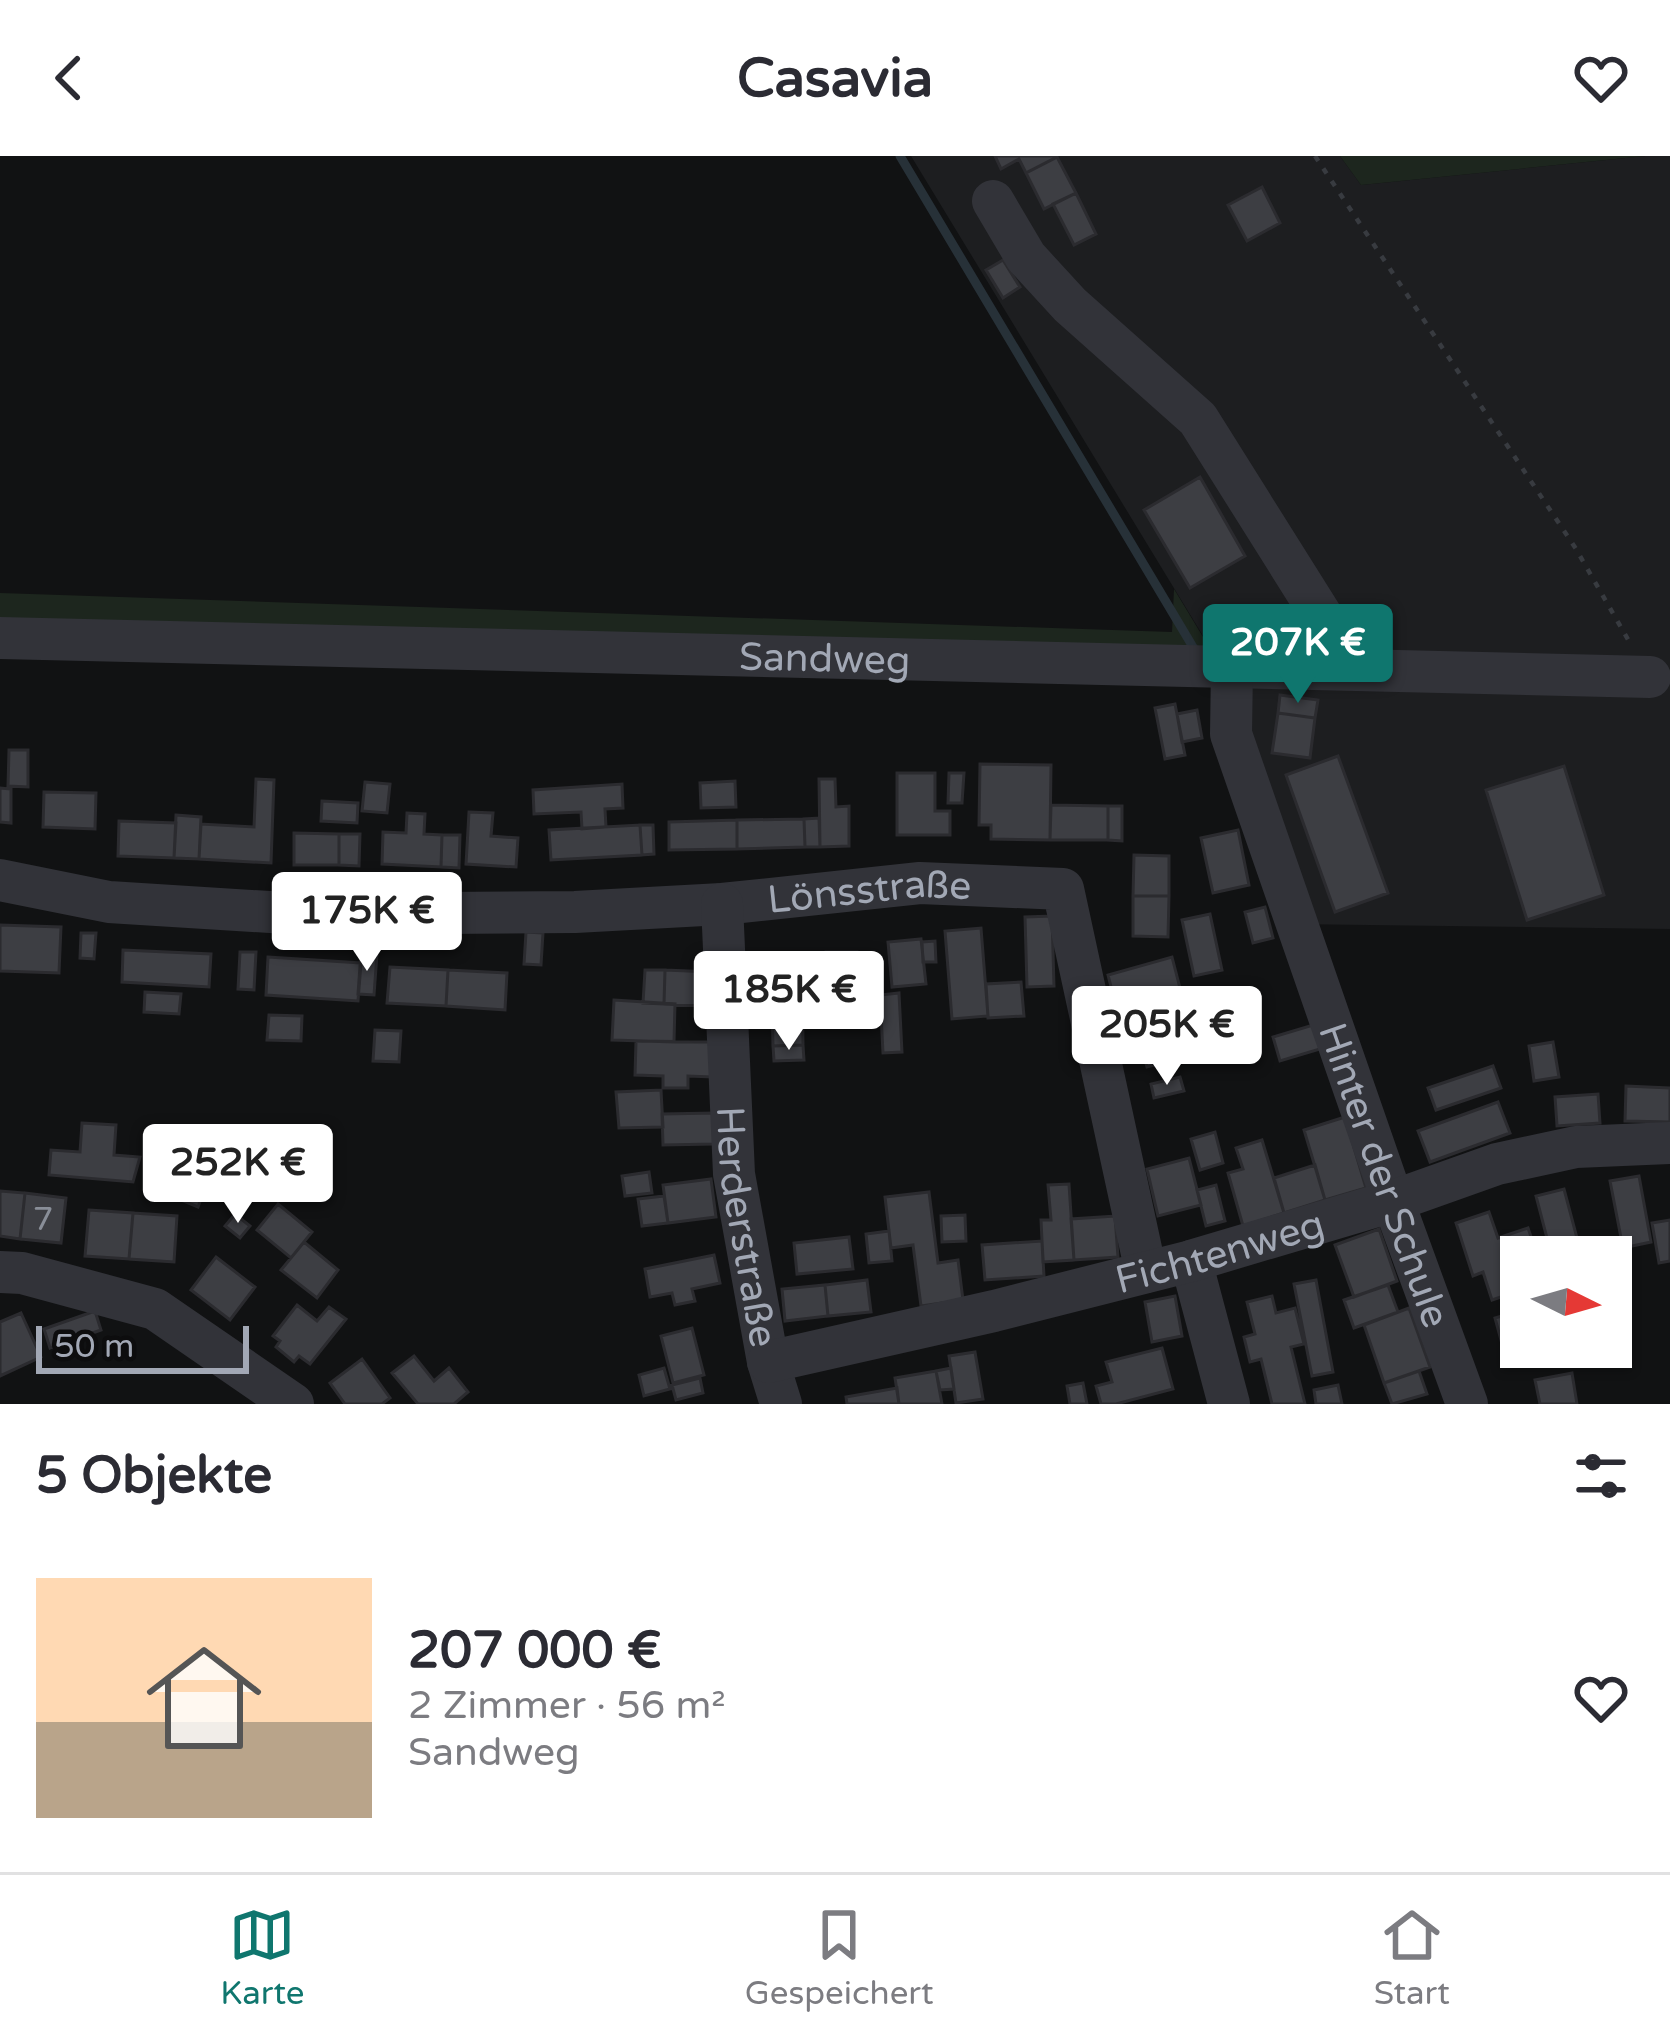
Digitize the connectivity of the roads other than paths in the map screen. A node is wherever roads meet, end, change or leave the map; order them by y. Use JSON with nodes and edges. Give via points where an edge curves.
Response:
{"nodes":[{"id":1,"x":993,"y":201,"type":"dead end"},
{"id":2,"x":0,"y":638,"type":"edge"},
{"id":3,"x":1232,"y":667,"type":"junction"},
{"id":4,"x":1334,"y":669,"type":"junction"},
{"id":5,"x":1650,"y":677,"type":"road end"},
{"id":6,"x":0,"y":880,"type":"edge"},
{"id":7,"x":722,"y":904,"type":"junction"},
{"id":8,"x":1670,"y":1144,"type":"edge"},
{"id":9,"x":1393,"y":1201,"type":"junction"},
{"id":10,"x":1191,"y":1261,"type":"junction"},
{"id":11,"x":0,"y":1272,"type":"edge"},
{"id":12,"x":1146,"y":1272,"type":"junction"},
{"id":13,"x":768,"y":1363,"type":"junction"},
{"id":14,"x":293,"y":1404,"type":"edge"},
{"id":15,"x":781,"y":1404,"type":"edge"},
{"id":16,"x":1228,"y":1404,"type":"edge"},
{"id":17,"x":1467,"y":1404,"type":"edge"}],
"edges":[{"from":1,"to":4,"type":"street","via":[[1026,257],[1070,305],[1198,419],[1333,634]]},
{"from":2,"to":3,"type":"street","name":"Sandweg"},
{"from":3,"to":4,"type":"street","name":"Sandweg"},
{"from":3,"to":9,"type":"street","name":"Hinter der Schule","via":[[1231,734]]},
{"from":4,"to":5,"type":"street","name":"Sandweg"},
{"from":6,"to":7,"type":"street","name":"Lönsstraße","via":[[109,902],[301,914]]},
{"from":7,"to":12,"type":"street","name":"Lönsstraße","via":[[920,883],[1063,889]]},
{"from":7,"to":13,"type":"street","name":"Herderstraße","via":[[734,1174]]},
{"from":8,"to":9,"type":"street","name":"Fichtenweg","via":[[1576,1147],[1497,1164]]},
{"from":9,"to":10,"type":"street","name":"Fichtenweg"},
{"from":9,"to":17,"type":"street","name":"Hinter der Schule"},
{"from":10,"to":12,"type":"street","name":"Fichtenweg"},
{"from":10,"to":16,"type":"street"},
{"from":11,"to":14,"type":"street","via":[[155,1310]]},
{"from":12,"to":13,"type":"street","name":"Fichtenweg"},
{"from":13,"to":15,"type":"street","name":"Herderstraße"}]}
